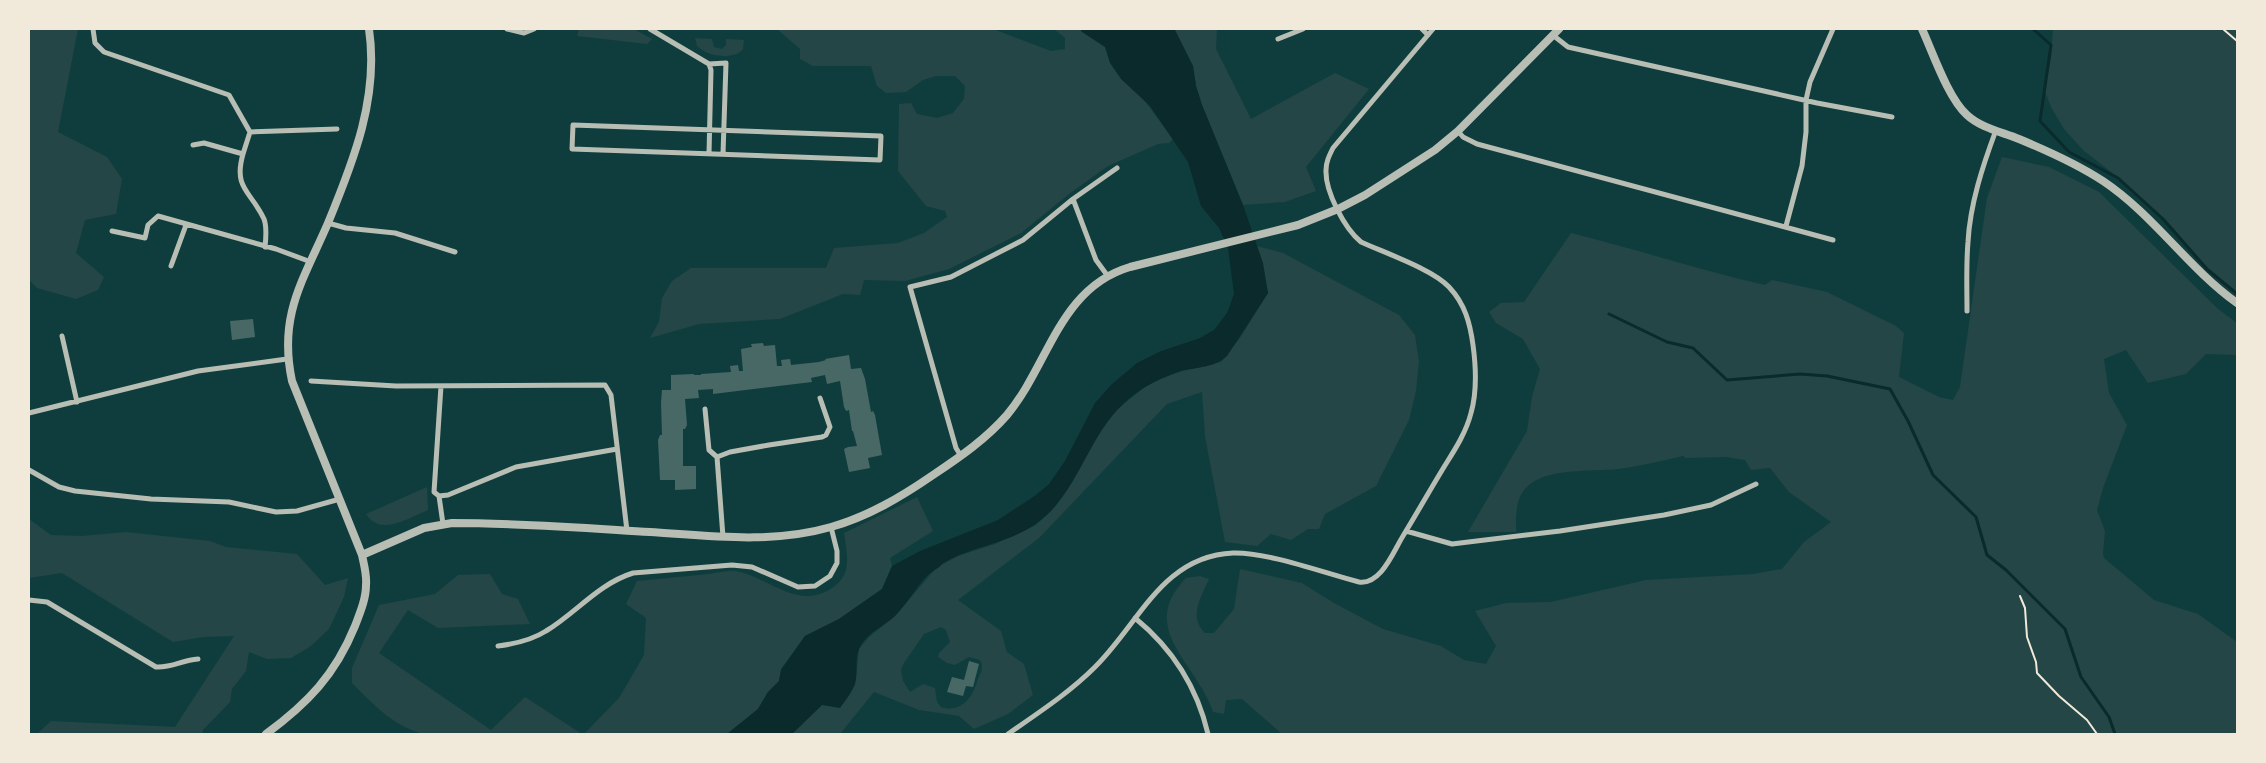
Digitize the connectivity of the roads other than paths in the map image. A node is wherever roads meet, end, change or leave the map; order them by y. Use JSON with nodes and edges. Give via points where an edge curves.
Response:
{"nodes":[{"id":1,"x":93,"y":29,"type":"edge"},
{"id":2,"x":369,"y":29,"type":"edge"},
{"id":3,"x":507,"y":29,"type":"edge"},
{"id":4,"x":534,"y":29,"type":"edge"},
{"id":5,"x":650,"y":29,"type":"edge"},
{"id":6,"x":1303,"y":29,"type":"edge"},
{"id":7,"x":1422,"y":29,"type":"edge"},
{"id":8,"x":1433,"y":29,"type":"edge"},
{"id":9,"x":1559,"y":29,"type":"edge"},
{"id":10,"x":1833,"y":29,"type":"edge"},
{"id":11,"x":1922,"y":29,"type":"edge"},
{"id":12,"x":1428,"y":34,"type":"junction"},
{"id":13,"x":1554,"y":36,"type":"junction"},
{"id":14,"x":1278,"y":39,"type":"dead end"},
{"id":15,"x":709,"y":64,"type":"junction"},
{"id":16,"x":1806,"y":100,"type":"junction"},
{"id":17,"x":1892,"y":117,"type":"dead end"},
{"id":18,"x":337,"y":129,"type":"dead end"},
{"id":19,"x":709,"y":130,"type":"junction"},
{"id":20,"x":724,"y":130,"type":"junction"},
{"id":21,"x":1996,"y":130,"type":"junction"},
{"id":22,"x":1458,"y":131,"type":"junction"},
{"id":23,"x":250,"y":132,"type":"junction"},
{"id":24,"x":193,"y":145,"type":"dead end"},
{"id":25,"x":243,"y":154,"type":"junction"},
{"id":26,"x":708,"y":154,"type":"junction"},
{"id":27,"x":723,"y":154,"type":"junction"},
{"id":28,"x":1117,"y":168,"type":"dead end"},
{"id":29,"x":1073,"y":199,"type":"junction"},
{"id":30,"x":1338,"y":209,"type":"junction"},
{"id":31,"x":328,"y":222,"type":"junction"},
{"id":32,"x":186,"y":225,"type":"junction"},
{"id":33,"x":1786,"y":226,"type":"junction"},
{"id":34,"x":112,"y":231,"type":"dead end"},
{"id":35,"x":1833,"y":240,"type":"dead end"},
{"id":36,"x":266,"y":247,"type":"junction"},
{"id":37,"x":455,"y":252,"type":"dead end"},
{"id":38,"x":311,"y":262,"type":"junction"},
{"id":39,"x":171,"y":266,"type":"dead end"},
{"id":40,"x":1106,"y":275,"type":"junction"},
{"id":41,"x":2237,"y":303,"type":"edge"},
{"id":42,"x":1967,"y":311,"type":"dead end"},
{"id":43,"x":62,"y":336,"type":"dead end"},
{"id":44,"x":287,"y":359,"type":"junction"},
{"id":45,"x":312,"y":380,"type":"dead end"},
{"id":46,"x":441,"y":386,"type":"junction"},
{"id":47,"x":820,"y":398,"type":"dead end"},
{"id":48,"x":77,"y":402,"type":"junction"},
{"id":49,"x":705,"y":409,"type":"dead end"},
{"id":50,"x":29,"y":413,"type":"edge"},
{"id":51,"x":617,"y":449,"type":"junction"},
{"id":52,"x":961,"y":456,"type":"junction"},
{"id":53,"x":717,"y":457,"type":"junction"},
{"id":54,"x":29,"y":470,"type":"edge"},
{"id":55,"x":1756,"y":484,"type":"dead end"},
{"id":56,"x":439,"y":496,"type":"junction"},
{"id":57,"x":340,"y":499,"type":"junction"},
{"id":58,"x":443,"y":524,"type":"junction"},
{"id":59,"x":831,"y":527,"type":"junction"},
{"id":60,"x":627,"y":531,"type":"junction"},
{"id":61,"x":1406,"y":531,"type":"junction"},
{"id":62,"x":723,"y":537,"type":"junction"},
{"id":63,"x":362,"y":555,"type":"junction"},
{"id":64,"x":29,"y":600,"type":"edge"},
{"id":65,"x":1136,"y":618,"type":"junction"},
{"id":66,"x":498,"y":646,"type":"dead end"},
{"id":67,"x":198,"y":659,"type":"dead end"},
{"id":68,"x":266,"y":734,"type":"edge"},
{"id":69,"x":1008,"y":734,"type":"edge"},
{"id":70,"x":1208,"y":734,"type":"edge"}],
"edges":[{"from":1,"to":23,"type":"street","via":[[95,42],[104,52],[229,95]]},
{"from":2,"to":31,"type":"street","via":[[372,80],[367,114]]},
{"from":3,"to":4,"type":"street","via":[[524,33]]},
{"from":5,"to":15,"type":"street"},
{"from":6,"to":14,"type":"street"},
{"from":7,"to":12,"type":"street"},
{"from":8,"to":12,"type":"street"},
{"from":9,"to":13,"type":"street"},
{"from":10,"to":16,"type":"street","via":[[1810,82]]},
{"from":11,"to":21,"type":"street","via":[[1961,108],[1973,120]]},
{"from":12,"to":30,"type":"street","via":[[1333,148],[1327,160],[1326,173]]},
{"from":13,"to":16,"type":"street","via":[[1568,47]]},
{"from":13,"to":22,"type":"street"},
{"from":15,"to":19,"type":"street"},
{"from":15,"to":20,"type":"street","via":[[726,63]]},
{"from":16,"to":17,"type":"street"},
{"from":16,"to":33,"type":"street","via":[[1802,166]]},
{"from":18,"to":23,"type":"street"},
{"from":19,"to":20,"type":"street"},
{"from":19,"to":26,"type":"street"},
{"from":19,"to":26,"type":"street","via":[[573,125],[572,149]]},
{"from":20,"to":27,"type":"street"},
{"from":20,"to":27,"type":"street","via":[[881,136],[880,160]]},
{"from":21,"to":41,"type":"street","via":[[2046,150],[2102,180],[2139,211],[2204,277]]},
{"from":21,"to":42,"type":"street","via":[[1972,214],[1968,240]]},
{"from":22,"to":30,"type":"street","via":[[1435,150]]},
{"from":22,"to":33,"type":"street","via":[[1477,144]]},
{"from":23,"to":25,"type":"street"},
{"from":24,"to":25,"type":"street","via":[[204,143]]},
{"from":25,"to":36,"type":"street","via":[[238,175],[264,220]]},
{"from":26,"to":27,"type":"street"},
{"from":28,"to":29,"type":"street"},
{"from":29,"to":40,"type":"street","via":[[1096,260]]},
{"from":29,"to":52,"type":"street","via":[[1023,240],[951,277],[910,287]]},
{"from":30,"to":40,"type":"street","via":[[1278,230],[1130,266]]},
{"from":30,"to":61,"type":"street","via":[[1348,229],[1361,242],[1448,286],[1465,310],[1471,326],[1475,389],[1471,414],[1459,442]]},
{"from":31,"to":37,"type":"street","via":[[346,228],[395,233]]},
{"from":31,"to":38,"type":"street"},
{"from":32,"to":34,"type":"street","via":[[158,216],[148,225],[145,238]]},
{"from":32,"to":36,"type":"street"},
{"from":32,"to":39,"type":"street"},
{"from":33,"to":35,"type":"street"},
{"from":36,"to":38,"type":"street"},
{"from":38,"to":44,"type":"street","via":[[290,317]]},
{"from":40,"to":52,"type":"street","via":[[1077,301],[1012,408],[985,437]]},
{"from":43,"to":48,"type":"street"},
{"from":44,"to":48,"type":"street","via":[[198,371]]},
{"from":44,"to":57,"type":"street","via":[[292,381]]},
{"from":45,"to":46,"type":"street"},
{"from":46,"to":51,"type":"street","via":[[605,385],[611,395]]},
{"from":46,"to":56,"type":"street","via":[[434,476],[434,492]]},
{"from":47,"to":53,"type":"street","via":[[830,427],[822,438],[730,452]]},
{"from":48,"to":50,"type":"street"},
{"from":49,"to":53,"type":"street","via":[[708,448]]},
{"from":51,"to":56,"type":"street","via":[[516,467]]},
{"from":51,"to":60,"type":"street"},
{"from":52,"to":59,"type":"street","via":[[878,509]]},
{"from":53,"to":62,"type":"street"},
{"from":54,"to":57,"type":"street","via":[[59,487],[75,491],[151,499],[229,502],[276,512],[297,511]]},
{"from":55,"to":61,"type":"street","via":[[1711,505],[1560,531],[1452,544]]},
{"from":56,"to":58,"type":"street"},
{"from":57,"to":63,"type":"street"},
{"from":58,"to":60,"type":"street"},
{"from":58,"to":63,"type":"street","via":[[424,528]]},
{"from":59,"to":62,"type":"street","via":[[775,537]]},
{"from":59,"to":66,"type":"street","via":[[837,563],[830,576],[815,586],[798,587],[752,567],[732,565],[633,573],[596,592],[546,632]]},
{"from":60,"to":62,"type":"street"},
{"from":61,"to":65,"type":"street","via":[[1379,576],[1364,583],[1261,556],[1215,555],[1176,573],[1159,588]]},
{"from":63,"to":68,"type":"street","via":[[365,595],[358,620],[342,654],[318,690]]},
{"from":64,"to":67,"type":"street","via":[[47,602],[156,667]]},
{"from":65,"to":69,"type":"street","via":[[1088,673]]},
{"from":65,"to":70,"type":"street","via":[[1174,657],[1195,691]]}]}
